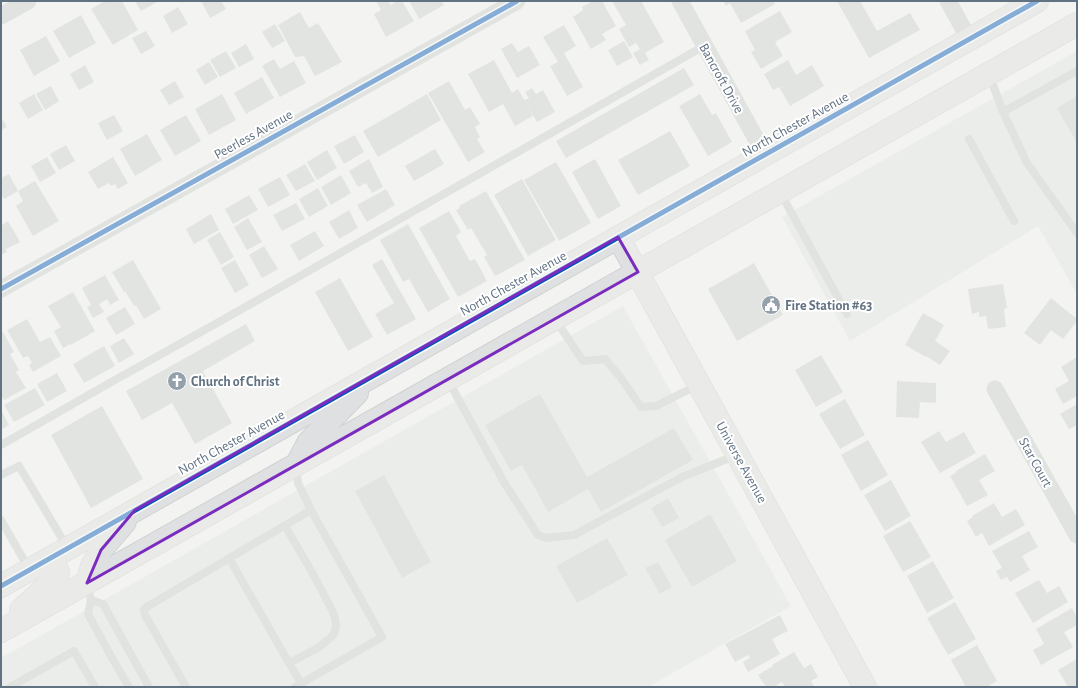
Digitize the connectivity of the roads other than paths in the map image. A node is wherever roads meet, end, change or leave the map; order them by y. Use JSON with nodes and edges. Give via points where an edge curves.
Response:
{"nodes":[{"id":1,"x":28,"y":1,"type":"edge"},
{"id":2,"x":517,"y":1,"type":"edge"},
{"id":3,"x":680,"y":1,"type":"edge"},
{"id":4,"x":948,"y":1,"type":"edge"},
{"id":5,"x":1037,"y":1,"type":"edge"},
{"id":6,"x":1,"y":16,"type":"edge"},
{"id":7,"x":1077,"y":24,"type":"edge"},
{"id":8,"x":970,"y":39,"type":"junction"},
{"id":9,"x":704,"y":46,"type":"junction"},
{"id":10,"x":1077,"y":72,"type":"edge"},
{"id":11,"x":989,"y":74,"type":"junction"},
{"id":12,"x":1003,"y":112,"type":"junction"},
{"id":13,"x":969,"y":139,"type":"dead end"},
{"id":14,"x":765,"y":155,"type":"junction"},
{"id":15,"x":780,"y":191,"type":"junction"},
{"id":16,"x":1014,"y":221,"type":"dead end"},
{"id":17,"x":1077,"y":233,"type":"edge"},
{"id":18,"x":618,"y":238,"type":"junction"},
{"id":19,"x":638,"y":272,"type":"junction"},
{"id":20,"x":1,"y":289,"type":"edge"},
{"id":21,"x":847,"y":314,"type":"dead end"},
{"id":22,"x":554,"y":319,"type":"junction"},
{"id":23,"x":375,"y":375,"type":"junction"},
{"id":24,"x":448,"y":379,"type":"junction"},
{"id":25,"x":699,"y":384,"type":"junction"},
{"id":26,"x":995,"y":389,"type":"dead end"},
{"id":27,"x":1,"y":445,"type":"edge"},
{"id":28,"x":738,"y":455,"type":"junction"},
{"id":29,"x":296,"y":466,"type":"junction"},
{"id":30,"x":1,"y":475,"type":"edge"},
{"id":31,"x":135,"y":510,"type":"junction"},
{"id":32,"x":311,"y":510,"type":"junction"},
{"id":33,"x":1,"y":520,"type":"edge"},
{"id":34,"x":285,"y":526,"type":"junction"},
{"id":35,"x":1077,"y":534,"type":"edge"},
{"id":36,"x":60,"y":553,"type":"junction"},
{"id":37,"x":229,"y":558,"type":"junction"},
{"id":38,"x":30,"y":570,"type":"junction"},
{"id":39,"x":1,"y":586,"type":"edge"},
{"id":40,"x":89,"y":592,"type":"junction"},
{"id":41,"x":1,"y":628,"type":"edge"},
{"id":42,"x":1,"y":632,"type":"edge"},
{"id":43,"x":289,"y":663,"type":"junction"},
{"id":44,"x":298,"y":685,"type":"edge"},
{"id":45,"x":10,"y":687,"type":"edge"},
{"id":46,"x":95,"y":687,"type":"edge"},
{"id":47,"x":129,"y":687,"type":"edge"},
{"id":48,"x":149,"y":687,"type":"edge"},
{"id":49,"x":186,"y":687,"type":"edge"},
{"id":50,"x":865,"y":687,"type":"edge"}],
"edges":[{"from":1,"to":6,"type":"street"},
{"from":2,"to":20,"type":"street","name":"Peerless Avenue"},
{"from":3,"to":9,"type":"street","name":"Bancroft Drive"},
{"from":4,"to":8,"type":"street"},
{"from":5,"to":8,"type":"main road","name":"North Chester Avenue"},
{"from":7,"to":11,"type":"main road"},
{"from":8,"to":14,"type":"main road","name":"North Chester Avenue"},
{"from":9,"to":14,"type":"street","name":"Bancroft Drive"},
{"from":9,"to":27,"type":"lane"},
{"from":10,"to":12,"type":"lane"},
{"from":11,"to":12,"type":"lane"},
{"from":11,"to":15,"type":"main road"},
{"from":12,"to":17,"type":"lane","via":[[1027,164]]},
{"from":13,"to":16,"type":"lane"},
{"from":14,"to":18,"type":"main road","name":"North Chester Avenue"},
{"from":15,"to":19,"type":"main road"},
{"from":15,"to":21,"type":"lane"},
{"from":18,"to":19,"type":"main road","name":"Universe Avenue"},
{"from":18,"to":23,"type":"main road","name":"North Chester Avenue"},
{"from":19,"to":22,"type":"main road"},
{"from":19,"to":25,"type":"main road","name":"Universe Avenue"},
{"from":22,"to":24,"type":"main road"},
{"from":22,"to":25,"type":"lane","via":[[583,361],[604,359],[641,406],[656,406]]},
{"from":23,"to":29,"type":"main road","via":[[308,443]]},
{"from":23,"to":31,"type":"main road","name":"North Chester Avenue"},
{"from":24,"to":28,"type":"lane","via":[[506,484],[538,535],[546,538],[574,535],[682,476]]},
{"from":24,"to":29,"type":"main road"},
{"from":25,"to":28,"type":"main road","name":"Universe Avenue"},
{"from":26,"to":35,"type":"street","name":"Star Court"},
{"from":28,"to":50,"type":"main road","name":"Universe Avenue"},
{"from":29,"to":32,"type":"lane","via":[[298,483]]},
{"from":29,"to":40,"type":"main road"},
{"from":30,"to":36,"type":"lane","via":[[19,466]]},
{"from":31,"to":36,"type":"main road","name":"North Chester Avenue"},
{"from":31,"to":40,"type":"main road","via":[[101,550],[92,566]]},
{"from":32,"to":34,"type":"lane"},
{"from":32,"to":44,"type":"lane","via":[[382,637]]},
{"from":33,"to":38,"type":"lane"},
{"from":34,"to":37,"type":"lane"},
{"from":34,"to":43,"type":"lane","via":[[332,610],[336,626],[334,634],[328,640]]},
{"from":36,"to":38,"type":"main road","name":"North Chester Avenue"},
{"from":36,"to":41,"type":"main road","via":[[58,573],[54,580]]},
{"from":37,"to":43,"type":"lane"},
{"from":37,"to":49,"type":"lane","via":[[144,610]]},
{"from":38,"to":39,"type":"main road","name":"North Chester Avenue"},
{"from":40,"to":42,"type":"main road"},
{"from":40,"to":47,"type":"lane","via":[[88,614]]},
{"from":40,"to":48,"type":"lane","via":[[103,604]]},
{"from":43,"to":44,"type":"lane"},
{"from":45,"to":46,"type":"lane","via":[[74,651]]}]}
